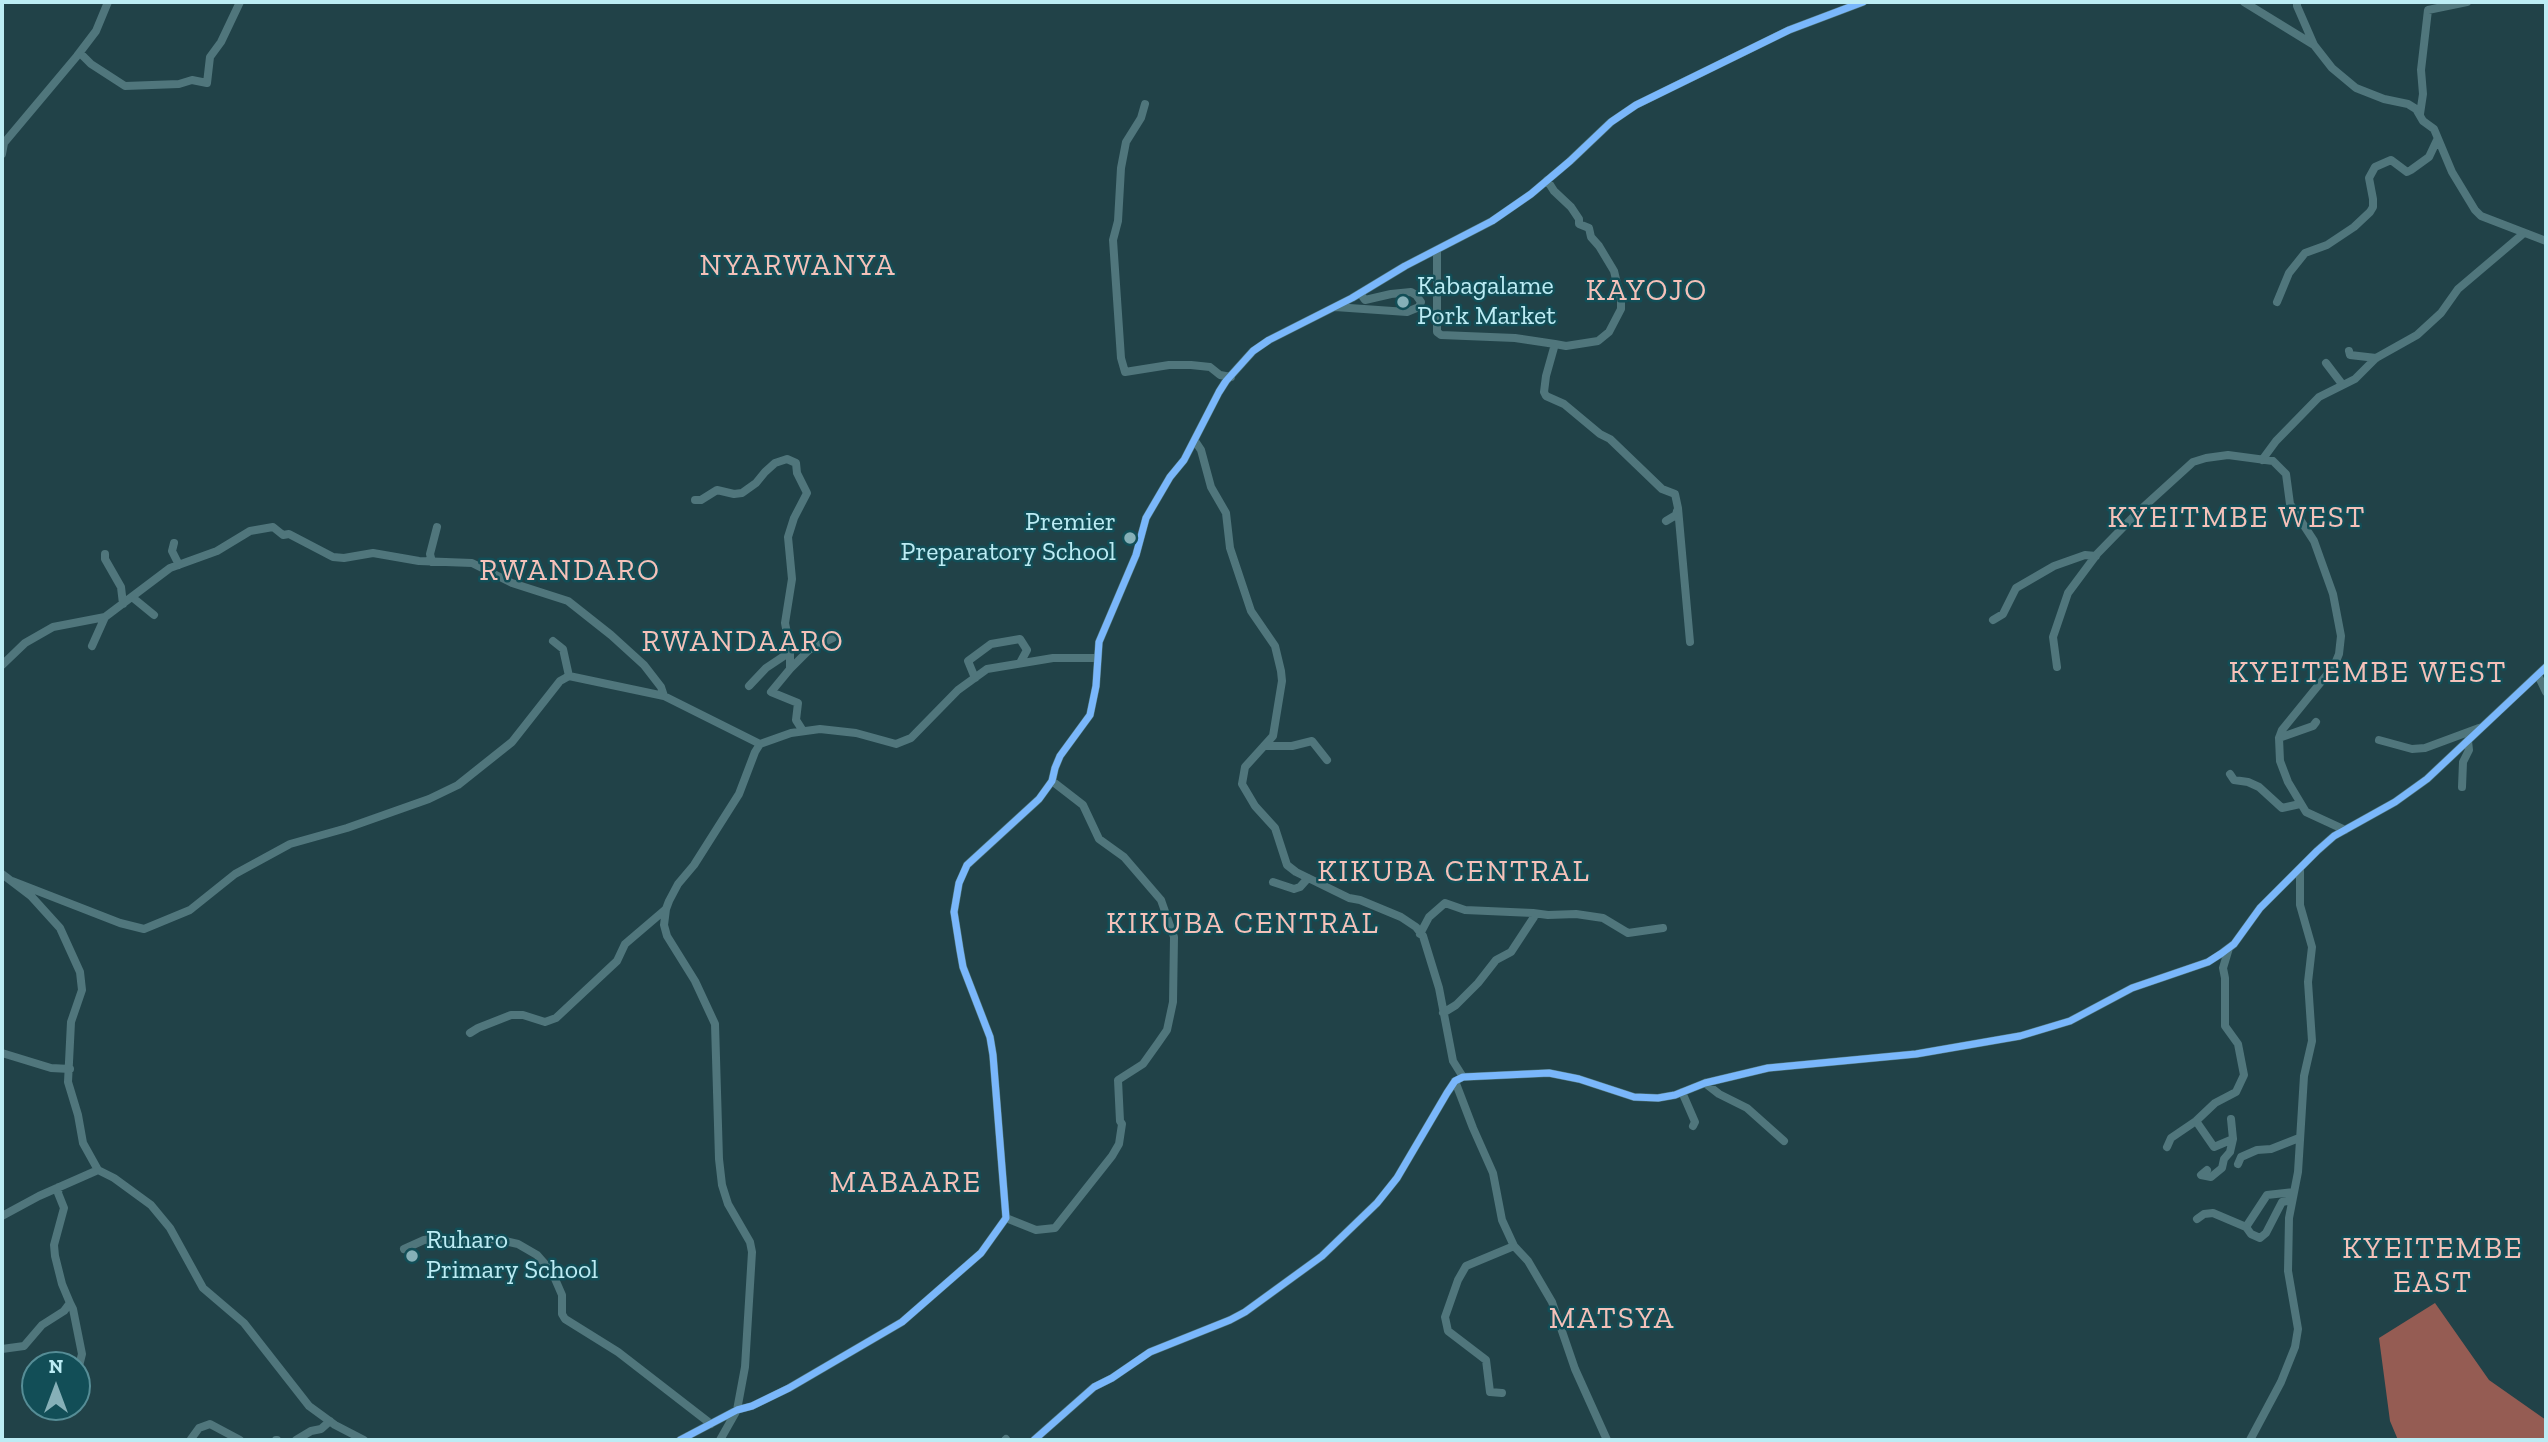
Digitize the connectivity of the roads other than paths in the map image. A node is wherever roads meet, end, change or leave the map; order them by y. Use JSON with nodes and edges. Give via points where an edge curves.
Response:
{"nodes":[{"id":1,"x":108,"y":2,"type":"edge"},
{"id":2,"x":240,"y":2,"type":"edge"},
{"id":3,"x":1863,"y":2,"type":"edge"},
{"id":4,"x":2244,"y":2,"type":"edge"},
{"id":5,"x":2297,"y":2,"type":"edge"},
{"id":6,"x":2467,"y":2,"type":"edge"},
{"id":7,"x":2314,"y":44,"type":"junction"},
{"id":8,"x":80,"y":53,"type":"junction"},
{"id":9,"x":1145,"y":104,"type":"dead end"},
{"id":10,"x":2420,"y":114,"type":"junction"},
{"id":11,"x":2437,"y":140,"type":"junction"},
{"id":12,"x":2,"y":155,"type":"edge"},
{"id":13,"x":1547,"y":180,"type":"junction"},
{"id":14,"x":2524,"y":233,"type":"junction"},
{"id":15,"x":2546,"y":241,"type":"edge"},
{"id":16,"x":1437,"y":251,"type":"junction"},
{"id":17,"x":1360,"y":293,"type":"junction"},
{"id":18,"x":2277,"y":302,"type":"dead end"},
{"id":19,"x":1335,"y":307,"type":"junction"},
{"id":20,"x":1555,"y":344,"type":"junction"},
{"id":21,"x":2349,"y":351,"type":"dead end"},
{"id":22,"x":2376,"y":358,"type":"junction"},
{"id":23,"x":2326,"y":363,"type":"dead end"},
{"id":24,"x":1231,"y":377,"type":"junction"},
{"id":25,"x":2342,"y":384,"type":"junction"},
{"id":26,"x":1195,"y":441,"type":"junction"},
{"id":27,"x":2268,"y":450,"type":"junction"},
{"id":28,"x":2262,"y":460,"type":"junction"},
{"id":29,"x":2273,"y":461,"type":"junction"},
{"id":30,"x":695,"y":500,"type":"dead end"},
{"id":31,"x":1678,"y":508,"type":"junction"},
{"id":32,"x":1666,"y":521,"type":"dead end"},
{"id":33,"x":437,"y":527,"type":"dead end"},
{"id":34,"x":174,"y":543,"type":"dead end"},
{"id":35,"x":105,"y":554,"type":"dead end"},
{"id":36,"x":2096,"y":556,"type":"junction"},
{"id":37,"x":432,"y":562,"type":"junction"},
{"id":38,"x":179,"y":565,"type":"junction"},
{"id":39,"x":132,"y":597,"type":"junction"},
{"id":40,"x":123,"y":604,"type":"junction"},
{"id":41,"x":154,"y":615,"type":"dead end"},
{"id":42,"x":106,"y":617,"type":"junction"},
{"id":43,"x":1993,"y":620,"type":"dead end"},
{"id":44,"x":833,"y":638,"type":"dead end"},
{"id":45,"x":553,"y":641,"type":"dead end"},
{"id":46,"x":1690,"y":642,"type":"dead end"},
{"id":47,"x":92,"y":646,"type":"dead end"},
{"id":48,"x":790,"y":652,"type":"junction"},
{"id":49,"x":1097,"y":658,"type":"junction"},
{"id":50,"x":1020,"y":663,"type":"junction"},
{"id":51,"x":2,"y":665,"type":"edge"},
{"id":52,"x":2057,"y":667,"type":"dead end"},
{"id":53,"x":2546,"y":667,"type":"edge"},
{"id":54,"x":790,"y":668,"type":"junction"},
{"id":55,"x":2538,"y":675,"type":"junction"},
{"id":56,"x":569,"y":676,"type":"junction"},
{"id":57,"x":975,"y":678,"type":"junction"},
{"id":58,"x":749,"y":686,"type":"dead end"},
{"id":59,"x":2546,"y":692,"type":"edge"},
{"id":60,"x":664,"y":696,"type":"junction"},
{"id":61,"x":2316,"y":722,"type":"dead end"},
{"id":62,"x":2487,"y":723,"type":"junction"},
{"id":63,"x":803,"y":731,"type":"junction"},
{"id":64,"x":2279,"y":738,"type":"junction"},
{"id":65,"x":2379,"y":740,"type":"dead end"},
{"id":66,"x":2468,"y":741,"type":"junction"},
{"id":67,"x":760,"y":744,"type":"junction"},
{"id":68,"x":1266,"y":746,"type":"junction"},
{"id":69,"x":1327,"y":760,"type":"dead end"},
{"id":70,"x":2230,"y":774,"type":"dead end"},
{"id":71,"x":1052,"y":781,"type":"junction"},
{"id":72,"x":2462,"y":787,"type":"dead end"},
{"id":73,"x":2300,"y":804,"type":"junction"},
{"id":74,"x":2345,"y":830,"type":"junction"},
{"id":75,"x":2300,"y":869,"type":"junction"},
{"id":76,"x":2,"y":874,"type":"edge"},
{"id":77,"x":1308,"y":878,"type":"junction"},
{"id":78,"x":12,"y":881,"type":"junction"},
{"id":79,"x":1273,"y":882,"type":"dead end"},
{"id":80,"x":666,"y":909,"type":"junction"},
{"id":81,"x":1533,"y":913,"type":"junction"},
{"id":82,"x":1663,"y":928,"type":"dead end"},
{"id":83,"x":1420,"y":934,"type":"junction"},
{"id":84,"x":2229,"y":948,"type":"junction"},
{"id":85,"x":1443,"y":1013,"type":"junction"},
{"id":86,"x":470,"y":1033,"type":"dead end"},
{"id":87,"x":2,"y":1054,"type":"edge"},
{"id":88,"x":70,"y":1069,"type":"junction"},
{"id":89,"x":1459,"y":1079,"type":"junction"},
{"id":90,"x":1705,"y":1083,"type":"junction"},
{"id":91,"x":1682,"y":1092,"type":"junction"},
{"id":92,"x":2231,"y":1119,"type":"dead end"},
{"id":93,"x":2196,"y":1121,"type":"junction"},
{"id":94,"x":1693,"y":1126,"type":"dead end"},
{"id":95,"x":2299,"y":1138,"type":"junction"},
{"id":96,"x":2233,"y":1139,"type":"junction"},
{"id":97,"x":1783,"y":1141,"type":"dead end"},
{"id":98,"x":2167,"y":1147,"type":"dead end"},
{"id":99,"x":88,"y":1153,"type":"junction"},
{"id":100,"x":2238,"y":1164,"type":"dead end"},
{"id":101,"x":98,"y":1170,"type":"junction"},
{"id":102,"x":2207,"y":1170,"type":"dead end"},
{"id":103,"x":87,"y":1175,"type":"junction"},
{"id":104,"x":59,"y":1187,"type":"junction"},
{"id":105,"x":2293,"y":1196,"type":"junction"},
{"id":106,"x":2,"y":1216,"type":"edge"},
{"id":107,"x":1006,"y":1218,"type":"junction"},
{"id":108,"x":2197,"y":1219,"type":"dead end"},
{"id":109,"x":2246,"y":1227,"type":"junction"},
{"id":110,"x":1514,"y":1246,"type":"junction"},
{"id":111,"x":404,"y":1249,"type":"dead end"},
{"id":112,"x":70,"y":1303,"type":"junction"},
{"id":113,"x":2,"y":1349,"type":"edge"},
{"id":114,"x":80,"y":1351,"type":"edge"},
{"id":115,"x":1502,"y":1393,"type":"dead end"},
{"id":116,"x":737,"y":1410,"type":"junction"},
{"id":117,"x":330,"y":1421,"type":"junction"},
{"id":118,"x":711,"y":1424,"type":"junction"},
{"id":119,"x":191,"y":1439,"type":"edge"},
{"id":120,"x":240,"y":1440,"type":"edge"},
{"id":121,"x":296,"y":1440,"type":"edge"},
{"id":122,"x":364,"y":1440,"type":"edge"},
{"id":123,"x":680,"y":1440,"type":"edge"},
{"id":124,"x":720,"y":1440,"type":"edge"},
{"id":125,"x":1034,"y":1440,"type":"edge"},
{"id":126,"x":1607,"y":1440,"type":"edge"},
{"id":127,"x":2250,"y":1440,"type":"edge"}],
"edges":[{"from":1,"to":8,"type":"street"},
{"from":2,"to":8,"type":"street","via":[[210,57],[207,83],[192,79],[179,84],[125,86]]},
{"from":3,"to":13,"type":"street","via":[[1789,30],[1651,96],[1611,122]]},
{"from":4,"to":7,"type":"street"},
{"from":5,"to":7,"type":"street"},
{"from":6,"to":10,"type":"street","via":[[2428,10]]},
{"from":7,"to":10,"type":"street","via":[[2332,68],[2356,88],[2408,104]]},
{"from":8,"to":12,"type":"street","via":[[4,143]]},
{"from":9,"to":24,"type":"street","via":[[1126,142],[1113,240],[1125,372],[1191,365],[1210,367]]},
{"from":10,"to":11,"type":"street","via":[[2434,129]]},
{"from":11,"to":14,"type":"street","via":[[2475,210]]},
{"from":11,"to":18,"type":"street","via":[[2429,157],[2407,172],[2391,160],[2375,167],[2369,178],[2370,212],[2327,246],[2305,253],[2289,272]]},
{"from":13,"to":16,"type":"street","via":[[1492,221]]},
{"from":13,"to":20,"type":"street","via":[[1571,207],[1579,224],[1589,228],[1614,271],[1622,300],[1609,332],[1598,341]]},
{"from":14,"to":15,"type":"street"},
{"from":14,"to":22,"type":"street","via":[[2458,289],[2423,330]]},
{"from":16,"to":17,"type":"street"},
{"from":16,"to":20,"type":"street","via":[[1437,332]]},
{"from":17,"to":19,"type":"street"},
{"from":17,"to":19,"type":"street","via":[[1365,300],[1411,292],[1421,302],[1407,313]]},
{"from":19,"to":24,"type":"street","via":[[1269,340]]},
{"from":20,"to":31,"type":"street","via":[[1546,396],[1564,404],[1610,439],[1662,489],[1675,494]]},
{"from":21,"to":22,"type":"street","via":[[2350,355]]},
{"from":22,"to":25,"type":"street","via":[[2355,379]]},
{"from":23,"to":25,"type":"street"},
{"from":24,"to":26,"type":"street","via":[[1219,391]]},
{"from":25,"to":27,"type":"street","via":[[2319,397]]},
{"from":26,"to":49,"type":"street","via":[[1146,518]]},
{"from":26,"to":68,"type":"street","via":[[1226,513],[1230,548],[1251,611],[1275,646],[1281,671],[1275,730]]},
{"from":27,"to":28,"type":"street"},
{"from":27,"to":29,"type":"street"},
{"from":28,"to":29,"type":"street"},
{"from":28,"to":36,"type":"street","via":[[2228,455],[2193,462]]},
{"from":29,"to":64,"type":"street","via":[[2286,474],[2290,504],[2314,541],[2333,594],[2341,636],[2334,666]]},
{"from":30,"to":48,"type":"street","via":[[717,490],[742,493],[775,463],[787,459],[796,463],[807,493],[789,532],[792,579],[785,623]]},
{"from":31,"to":32,"type":"street"},
{"from":31,"to":46,"type":"street"},
{"from":33,"to":37,"type":"street"},
{"from":34,"to":38,"type":"street","via":[[172,551]]},
{"from":35,"to":40,"type":"street","via":[[121,586]]},
{"from":36,"to":43,"type":"street","via":[[2085,555],[2054,566],[2016,588],[2003,614]]},
{"from":36,"to":52,"type":"street","via":[[2068,593],[2057,621],[2053,637]]},
{"from":37,"to":38,"type":"street","via":[[373,554],[333,557],[272,527],[250,531]]},
{"from":37,"to":60,"type":"street","via":[[472,563],[512,583],[568,601],[638,659]]},
{"from":38,"to":39,"type":"street"},
{"from":39,"to":40,"type":"street"},
{"from":39,"to":41,"type":"street"},
{"from":40,"to":42,"type":"street"},
{"from":42,"to":47,"type":"street"},
{"from":42,"to":51,"type":"street","via":[[53,627],[25,643]]},
{"from":44,"to":54,"type":"street"},
{"from":45,"to":56,"type":"street","via":[[563,649]]},
{"from":48,"to":54,"type":"street"},
{"from":48,"to":58,"type":"street"},
{"from":49,"to":50,"type":"street"},
{"from":49,"to":71,"type":"street","via":[[1090,715],[1060,756]]},
{"from":50,"to":57,"type":"street","via":[[988,669]]},
{"from":50,"to":57,"type":"street","via":[[1027,650],[1020,639],[991,644],[968,661]]},
{"from":53,"to":55,"type":"street"},
{"from":54,"to":63,"type":"street","via":[[771,692],[798,703],[796,720]]},
{"from":55,"to":59,"type":"street"},
{"from":55,"to":62,"type":"street"},
{"from":56,"to":60,"type":"street"},
{"from":56,"to":78,"type":"street","via":[[560,681],[512,742],[458,785],[347,828],[290,844],[235,874],[190,910],[144,929]]},
{"from":57,"to":63,"type":"street","via":[[911,738],[896,744],[842,731]]},
{"from":60,"to":67,"type":"street"},
{"from":61,"to":64,"type":"street"},
{"from":62,"to":65,"type":"street","via":[[2425,748]]},
{"from":62,"to":66,"type":"street"},
{"from":63,"to":67,"type":"street"},
{"from":64,"to":73,"type":"street","via":[[2282,771]]},
{"from":66,"to":72,"type":"street"},
{"from":66,"to":74,"type":"street","via":[[2395,803]]},
{"from":67,"to":80,"type":"street","via":[[739,794]]},
{"from":68,"to":69,"type":"street","via":[[1312,741]]},
{"from":68,"to":77,"type":"street","via":[[1245,767],[1242,785],[1275,828],[1287,864]]},
{"from":70,"to":73,"type":"street","via":[[2234,780],[2259,787],[2282,808]]},
{"from":71,"to":107,"type":"street","via":[[1031,808],[967,865],[955,901],[964,967],[993,1055]]},
{"from":71,"to":107,"type":"street","via":[[1083,805],[1099,839],[1124,857],[1161,900],[1174,937],[1173,1002],[1167,1030],[1158,1043],[1143,1064],[1118,1080],[1122,1124],[1112,1156],[1055,1228],[1036,1230]]},
{"from":73,"to":74,"type":"street","via":[[2306,812]]},
{"from":74,"to":75,"type":"street"},
{"from":75,"to":84,"type":"street","via":[[2260,908]]},
{"from":75,"to":95,"type":"street","via":[[2300,905],[2312,947],[2308,982],[2312,1041]]},
{"from":76,"to":78,"type":"street"},
{"from":77,"to":79,"type":"street","via":[[1294,889]]},
{"from":77,"to":83,"type":"street","via":[[1401,917]]},
{"from":78,"to":88,"type":"street","via":[[60,928],[80,972],[82,990],[71,1022]]},
{"from":80,"to":86,"type":"street","via":[[625,944],[617,961],[556,1018],[545,1021],[511,1015]]},
{"from":80,"to":116,"type":"street","via":[[667,936],[715,1024],[722,1185],[752,1252],[746,1360]]},
{"from":81,"to":82,"type":"street","via":[[1603,918],[1628,933]]},
{"from":81,"to":83,"type":"street","via":[[1465,910],[1445,903]]},
{"from":81,"to":85,"type":"street","via":[[1511,952],[1496,960],[1456,1005]]},
{"from":83,"to":85,"type":"street","via":[[1426,942]]},
{"from":84,"to":90,"type":"street","via":[[2208,962],[2132,988],[2070,1021],[2020,1036],[1904,1056],[1768,1069]]},
{"from":84,"to":93,"type":"street","via":[[2222,968],[2225,1026],[2238,1044],[2244,1075],[2236,1092]]},
{"from":85,"to":89,"type":"street"},
{"from":87,"to":88,"type":"street"},
{"from":88,"to":99,"type":"street","via":[[68,1082]]},
{"from":89,"to":91,"type":"street","via":[[1549,1073],[1634,1097]]},
{"from":89,"to":110,"type":"street"},
{"from":89,"to":125,"type":"street","via":[[1397,1178],[1322,1256],[1245,1312],[1150,1352],[1094,1387]]},
{"from":90,"to":91,"type":"street"},
{"from":90,"to":97,"type":"street","via":[[1747,1108]]},
{"from":91,"to":94,"type":"street"},
{"from":92,"to":96,"type":"street"},
{"from":93,"to":96,"type":"street","via":[[2214,1147]]},
{"from":93,"to":98,"type":"street","via":[[2171,1138]]},
{"from":95,"to":100,"type":"street","via":[[2257,1150],[2241,1157]]},
{"from":95,"to":105,"type":"street"},
{"from":96,"to":102,"type":"street","via":[[2222,1168],[2207,1178],[2202,1175]]},
{"from":99,"to":101,"type":"street"},
{"from":99,"to":103,"type":"street"},
{"from":101,"to":103,"type":"street"},
{"from":101,"to":117,"type":"street","via":[[151,1205],[170,1228],[203,1288],[244,1323],[309,1406]]},
{"from":103,"to":104,"type":"street"},
{"from":104,"to":106,"type":"street"},
{"from":104,"to":112,"type":"street","via":[[64,1208],[55,1256]]},
{"from":105,"to":109,"type":"street","via":[[2267,1195]]},
{"from":105,"to":109,"type":"street","via":[[2282,1202],[2264,1236],[2256,1238]]},
{"from":105,"to":127,"type":"street","via":[[2288,1271],[2298,1329],[2295,1347]]},
{"from":107,"to":116,"type":"street","via":[[981,1253],[902,1322],[789,1388]]},
{"from":108,"to":109,"type":"street","via":[[2213,1213]]},
{"from":110,"to":115,"type":"street","via":[[1466,1266],[1445,1317],[1448,1331],[1486,1360],[1490,1392]]},
{"from":110,"to":126,"type":"street","via":[[1552,1302]]},
{"from":111,"to":118,"type":"street","via":[[441,1238],[496,1239],[530,1250],[558,1283],[565,1319],[618,1352]]},
{"from":112,"to":113,"type":"street","via":[[24,1346]]},
{"from":112,"to":114,"type":"street"},
{"from":116,"to":118,"type":"street"},
{"from":116,"to":124,"type":"street"},
{"from":117,"to":121,"type":"street"},
{"from":117,"to":122,"type":"street"},
{"from":118,"to":123,"type":"street"},
{"from":119,"to":120,"type":"street","via":[[211,1424]]}]}
